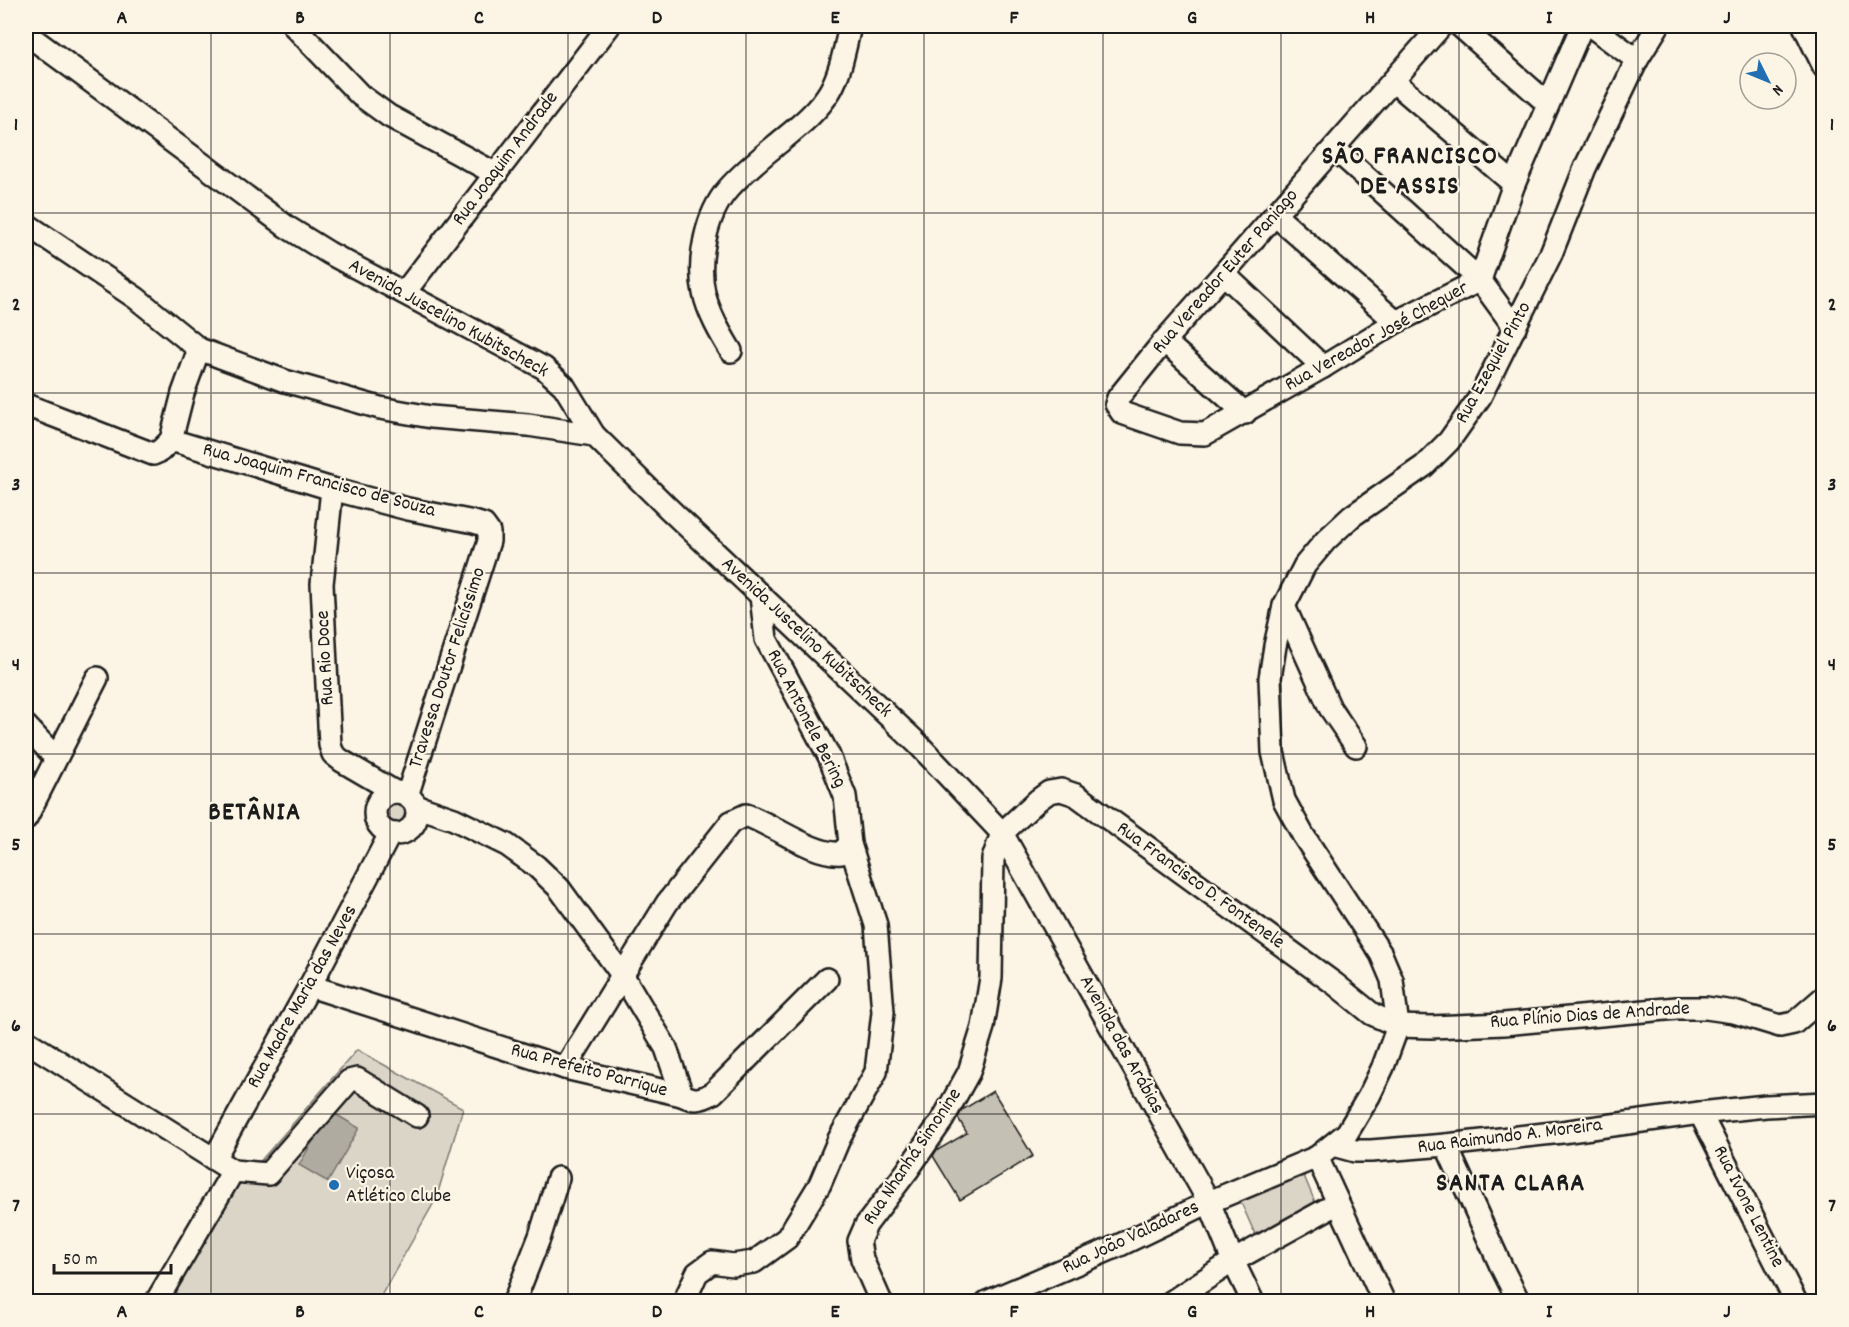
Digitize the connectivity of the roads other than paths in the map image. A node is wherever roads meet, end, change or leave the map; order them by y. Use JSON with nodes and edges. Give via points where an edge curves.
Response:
{"nodes":[{"id":1,"x":294,"y":26,"type":"edge"},
{"id":2,"x":609,"y":26,"type":"edge"},
{"id":3,"x":850,"y":26,"type":"edge"},
{"id":4,"x":1441,"y":26,"type":"edge"},
{"id":5,"x":1460,"y":26,"type":"edge"},
{"id":6,"x":1582,"y":26,"type":"edge"},
{"id":7,"x":1591,"y":26,"type":"edge"},
{"id":8,"x":1658,"y":26,"type":"edge"},
{"id":9,"x":1804,"y":26,"type":"edge"},
{"id":10,"x":26,"y":36,"type":"edge"},
{"id":11,"x":1637,"y":60,"type":"junction"},
{"id":12,"x":1824,"y":67,"type":"edge"},
{"id":13,"x":1393,"y":81,"type":"junction"},
{"id":14,"x":1548,"y":104,"type":"junction"},
{"id":15,"x":1334,"y":148,"type":"junction"},
{"id":16,"x":496,"y":174,"type":"junction"},
{"id":17,"x":1514,"y":184,"type":"junction"},
{"id":18,"x":1275,"y":215,"type":"junction"},
{"id":19,"x":26,"y":224,"type":"edge"},
{"id":20,"x":1224,"y":274,"type":"junction"},
{"id":21,"x":1480,"y":280,"type":"junction"},
{"id":22,"x":404,"y":293,"type":"junction"},
{"id":23,"x":1396,"y":322,"type":"junction"},
{"id":24,"x":1515,"y":328,"type":"junction"},
{"id":25,"x":1164,"y":341,"type":"junction"},
{"id":26,"x":199,"y":349,"type":"junction"},
{"id":27,"x":731,"y":351,"type":"dead end"},
{"id":28,"x":1323,"y":367,"type":"junction"},
{"id":29,"x":26,"y":405,"type":"edge"},
{"id":30,"x":1122,"y":413,"type":"joint"},
{"id":31,"x":1245,"y":413,"type":"junction"},
{"id":32,"x":594,"y":435,"type":"junction"},
{"id":33,"x":171,"y":440,"type":"junction"},
{"id":34,"x":332,"y":489,"type":"junction"},
{"id":35,"x":489,"y":542,"type":"joint"},
{"id":36,"x":761,"y":596,"type":"junction"},
{"id":37,"x":1284,"y":606,"type":"junction"},
{"id":38,"x":97,"y":678,"type":"dead end"},
{"id":39,"x":26,"y":726,"type":"edge"},
{"id":40,"x":1356,"y":746,"type":"dead end"},
{"id":41,"x":56,"y":758,"type":"junction"},
{"id":42,"x":406,"y":798,"type":"junction"},
{"id":43,"x":26,"y":818,"type":"edge"},
{"id":44,"x":1002,"y":832,"type":"junction"},
{"id":45,"x":390,"y":834,"type":"junction"},
{"id":46,"x":850,"y":844,"type":"junction"},
{"id":47,"x":623,"y":976,"type":"junction"},
{"id":48,"x":827,"y":980,"type":"dead end"},
{"id":49,"x":310,"y":986,"type":"junction"},
{"id":50,"x":1824,"y":997,"type":"edge"},
{"id":51,"x":1398,"y":1026,"type":"junction"},
{"id":52,"x":26,"y":1041,"type":"edge"},
{"id":53,"x":566,"y":1068,"type":"junction"},
{"id":54,"x":682,"y":1095,"type":"junction"},
{"id":55,"x":1824,"y":1103,"type":"edge"},
{"id":56,"x":1700,"y":1113,"type":"junction"},
{"id":57,"x":417,"y":1116,"type":"dead end"},
{"id":58,"x":1446,"y":1145,"type":"junction"},
{"id":59,"x":1325,"y":1151,"type":"junction"},
{"id":60,"x":214,"y":1159,"type":"junction"},
{"id":61,"x":233,"y":1171,"type":"junction"},
{"id":62,"x":558,"y":1178,"type":"dead end"},
{"id":63,"x":1209,"y":1202,"type":"junction"},
{"id":64,"x":1338,"y":1203,"type":"junction"},
{"id":65,"x":1233,"y":1261,"type":"junction"},
{"id":66,"x":1196,"y":1292,"type":"edge"},
{"id":67,"x":156,"y":1302,"type":"edge"},
{"id":68,"x":514,"y":1302,"type":"edge"},
{"id":69,"x":684,"y":1302,"type":"edge"},
{"id":70,"x":880,"y":1302,"type":"edge"},
{"id":71,"x":987,"y":1302,"type":"edge"},
{"id":72,"x":1171,"y":1302,"type":"edge"},
{"id":73,"x":1253,"y":1302,"type":"edge"},
{"id":74,"x":1384,"y":1302,"type":"edge"},
{"id":75,"x":1519,"y":1302,"type":"edge"},
{"id":76,"x":1796,"y":1302,"type":"edge"}],
"edges":[{"from":1,"to":16,"type":"street","via":[[360,95],[389,116]]},
{"from":2,"to":16,"type":"street","name":"Rua Joaquim Andrade"},
{"from":3,"to":27,"type":"street","via":[[830,91],[809,116],[726,191],[710,218],[702,254],[704,292],[713,320]]},
{"from":4,"to":13,"type":"street","name":"Rua Vereador Euter Paniago"},
{"from":5,"to":14,"type":"street"},
{"from":6,"to":14,"type":"street","name":"Rua Vereador José Chequer"},
{"from":7,"to":11,"type":"street"},
{"from":8,"to":11,"type":"street","name":"Rua Ezequiel Pinto"},
{"from":9,"to":12,"type":"street"},
{"from":10,"to":22,"type":"street","name":"Avenida Juscelino Kubitscheck","via":[[287,227]]},
{"from":11,"to":24,"type":"street","name":"Rua Ezequiel Pinto"},
{"from":13,"to":15,"type":"street","name":"Rua Vereador Euter Paniago"},
{"from":13,"to":17,"type":"street"},
{"from":14,"to":17,"type":"street","name":"Rua Vereador José Chequer"},
{"from":15,"to":18,"type":"street","name":"Rua Vereador Euter Paniago"},
{"from":15,"to":21,"type":"street"},
{"from":16,"to":22,"type":"street","name":"Rua Joaquim Andrade"},
{"from":17,"to":21,"type":"street","name":"Rua Vereador José Chequer"},
{"from":18,"to":20,"type":"street","name":"Rua Vereador Euter Paniago"},
{"from":18,"to":23,"type":"street"},
{"from":19,"to":26,"type":"street","via":[[136,298]]},
{"from":20,"to":25,"type":"street","name":"Rua Vereador Euter Paniago"},
{"from":20,"to":28,"type":"street"},
{"from":21,"to":23,"type":"street","name":"Rua Vereador José Chequer"},
{"from":21,"to":24,"type":"street"},
{"from":22,"to":32,"type":"street","name":"Avenida Juscelino Kubitscheck","via":[[544,368],[564,386]]},
{"from":23,"to":28,"type":"street","name":"Rua Vereador José Chequer"},
{"from":24,"to":37,"type":"street","name":"Rua Ezequiel Pinto","via":[[1480,397],[1449,441],[1424,466],[1352,516],[1326,540],[1305,565]]},
{"from":25,"to":30,"type":"street","name":"Rua Vereador Euter Paniago","via":[[1118,398],[1116,404]]},
{"from":25,"to":31,"type":"street"},
{"from":26,"to":32,"type":"street","via":[[285,381],[380,408]]},
{"from":26,"to":33,"type":"street"},
{"from":28,"to":31,"type":"street","name":"Rua Vereador José Chequer"},
{"from":29,"to":33,"type":"street","via":[[153,454]]},
{"from":30,"to":31,"type":"street","name":"Rua Vereador José Chequer","via":[[1180,433],[1205,434]]},
{"from":32,"to":36,"type":"street","name":"Avenida Juscelino Kubitscheck"},
{"from":33,"to":34,"type":"street","name":"Rua Joaquim Francisco de Souza"},
{"from":34,"to":35,"type":"street","name":"Rua Joaquim Francisco de Souza","via":[[484,525]]},
{"from":34,"to":42,"type":"street","name":"Rua Rio Doce","via":[[322,584],[330,745],[342,761]]},
{"from":35,"to":42,"type":"street","name":"Travessa Doutor Felicíssimo"},
{"from":36,"to":44,"type":"street","name":"Avenida Juscelino Kubitscheck","via":[[917,743]]},
{"from":36,"to":46,"type":"street","name":"Rua Antonele Bering","via":[[766,639],[829,756],[845,796]]},
{"from":37,"to":40,"type":"street","via":[[1330,708]]},
{"from":37,"to":51,"type":"street","name":"Rua Ezequiel Pinto","via":[[1270,678],[1273,752],[1284,800],[1381,954],[1392,980]]},
{"from":38,"to":41,"type":"street"},
{"from":39,"to":41,"type":"street"},
{"from":41,"to":43,"type":"street"},
{"from":42,"to":45,"type":"street","via":[[416,819],[403,834]]},
{"from":42,"to":45,"type":"street","via":[[382,797],[375,808],[379,827]]},
{"from":42,"to":47,"type":"street","name":"Rua Rio Doce","via":[[507,844],[536,866],[559,888]]},
{"from":44,"to":51,"type":"street","name":"Rua Francisco D. Fontenele","via":[[1049,792],[1061,790],[1076,795],[1372,1014]]},
{"from":44,"to":63,"type":"street","name":"Avenida das Arábias"},
{"from":44,"to":70,"type":"street","name":"Rua Nhanhá Simonine","via":[[993,859],[991,978],[983,1027],[969,1072],[941,1122],[859,1240],[862,1259]]},
{"from":45,"to":49,"type":"street","name":"Rua Madre Maria das Neves"},
{"from":46,"to":47,"type":"street","via":[[841,853],[830,854],[746,815],[731,822],[667,903]]},
{"from":46,"to":69,"type":"street","name":"Rua Antonele Bering","via":[[876,925],[883,1012],[876,1072],[839,1139],[820,1184],[787,1238],[754,1262],[712,1262],[697,1273]]},
{"from":47,"to":53,"type":"street"},
{"from":47,"to":54,"type":"street","name":"Rua Rio Doce","via":[[666,1048]]},
{"from":48,"to":54,"type":"street","name":"Rua Prefeito Parrique","via":[[712,1093],[692,1100]]},
{"from":49,"to":53,"type":"street","name":"Rua Prefeito Parrique"},
{"from":49,"to":60,"type":"street","name":"Rua Madre Maria das Neves"},
{"from":50,"to":51,"type":"street","name":"Rua Plínio Dias de Andrade","via":[[1794,1023],[1780,1026],[1706,1008],[1504,1024]]},
{"from":51,"to":59,"type":"street","via":[[1357,1119]]},
{"from":52,"to":60,"type":"street"},
{"from":53,"to":54,"type":"street","name":"Rua Prefeito Parrique"},
{"from":55,"to":56,"type":"street","name":"Rua Raimundo A. Moreira"},
{"from":56,"to":58,"type":"street","name":"Rua Raimundo A. Moreira"},
{"from":56,"to":76,"type":"street","name":"Rua Ivone Lentine"},
{"from":57,"to":61,"type":"street","via":[[357,1079],[349,1081],[268,1174]]},
{"from":58,"to":59,"type":"street","name":"Rua Raimundo A. Moreira"},
{"from":58,"to":75,"type":"street"},
{"from":59,"to":63,"type":"street"},
{"from":59,"to":64,"type":"street"},
{"from":60,"to":61,"type":"street"},
{"from":61,"to":67,"type":"street"},
{"from":62,"to":68,"type":"street"},
{"from":63,"to":65,"type":"street","name":"Avenida das Arábias"},
{"from":63,"to":71,"type":"street","name":"Rua João Valadares"},
{"from":64,"to":65,"type":"street"},
{"from":64,"to":74,"type":"street"},
{"from":65,"to":66,"type":"street"},
{"from":65,"to":73,"type":"street","name":"Avenida das Arábias"},
{"from":66,"to":72,"type":"street"}]}
